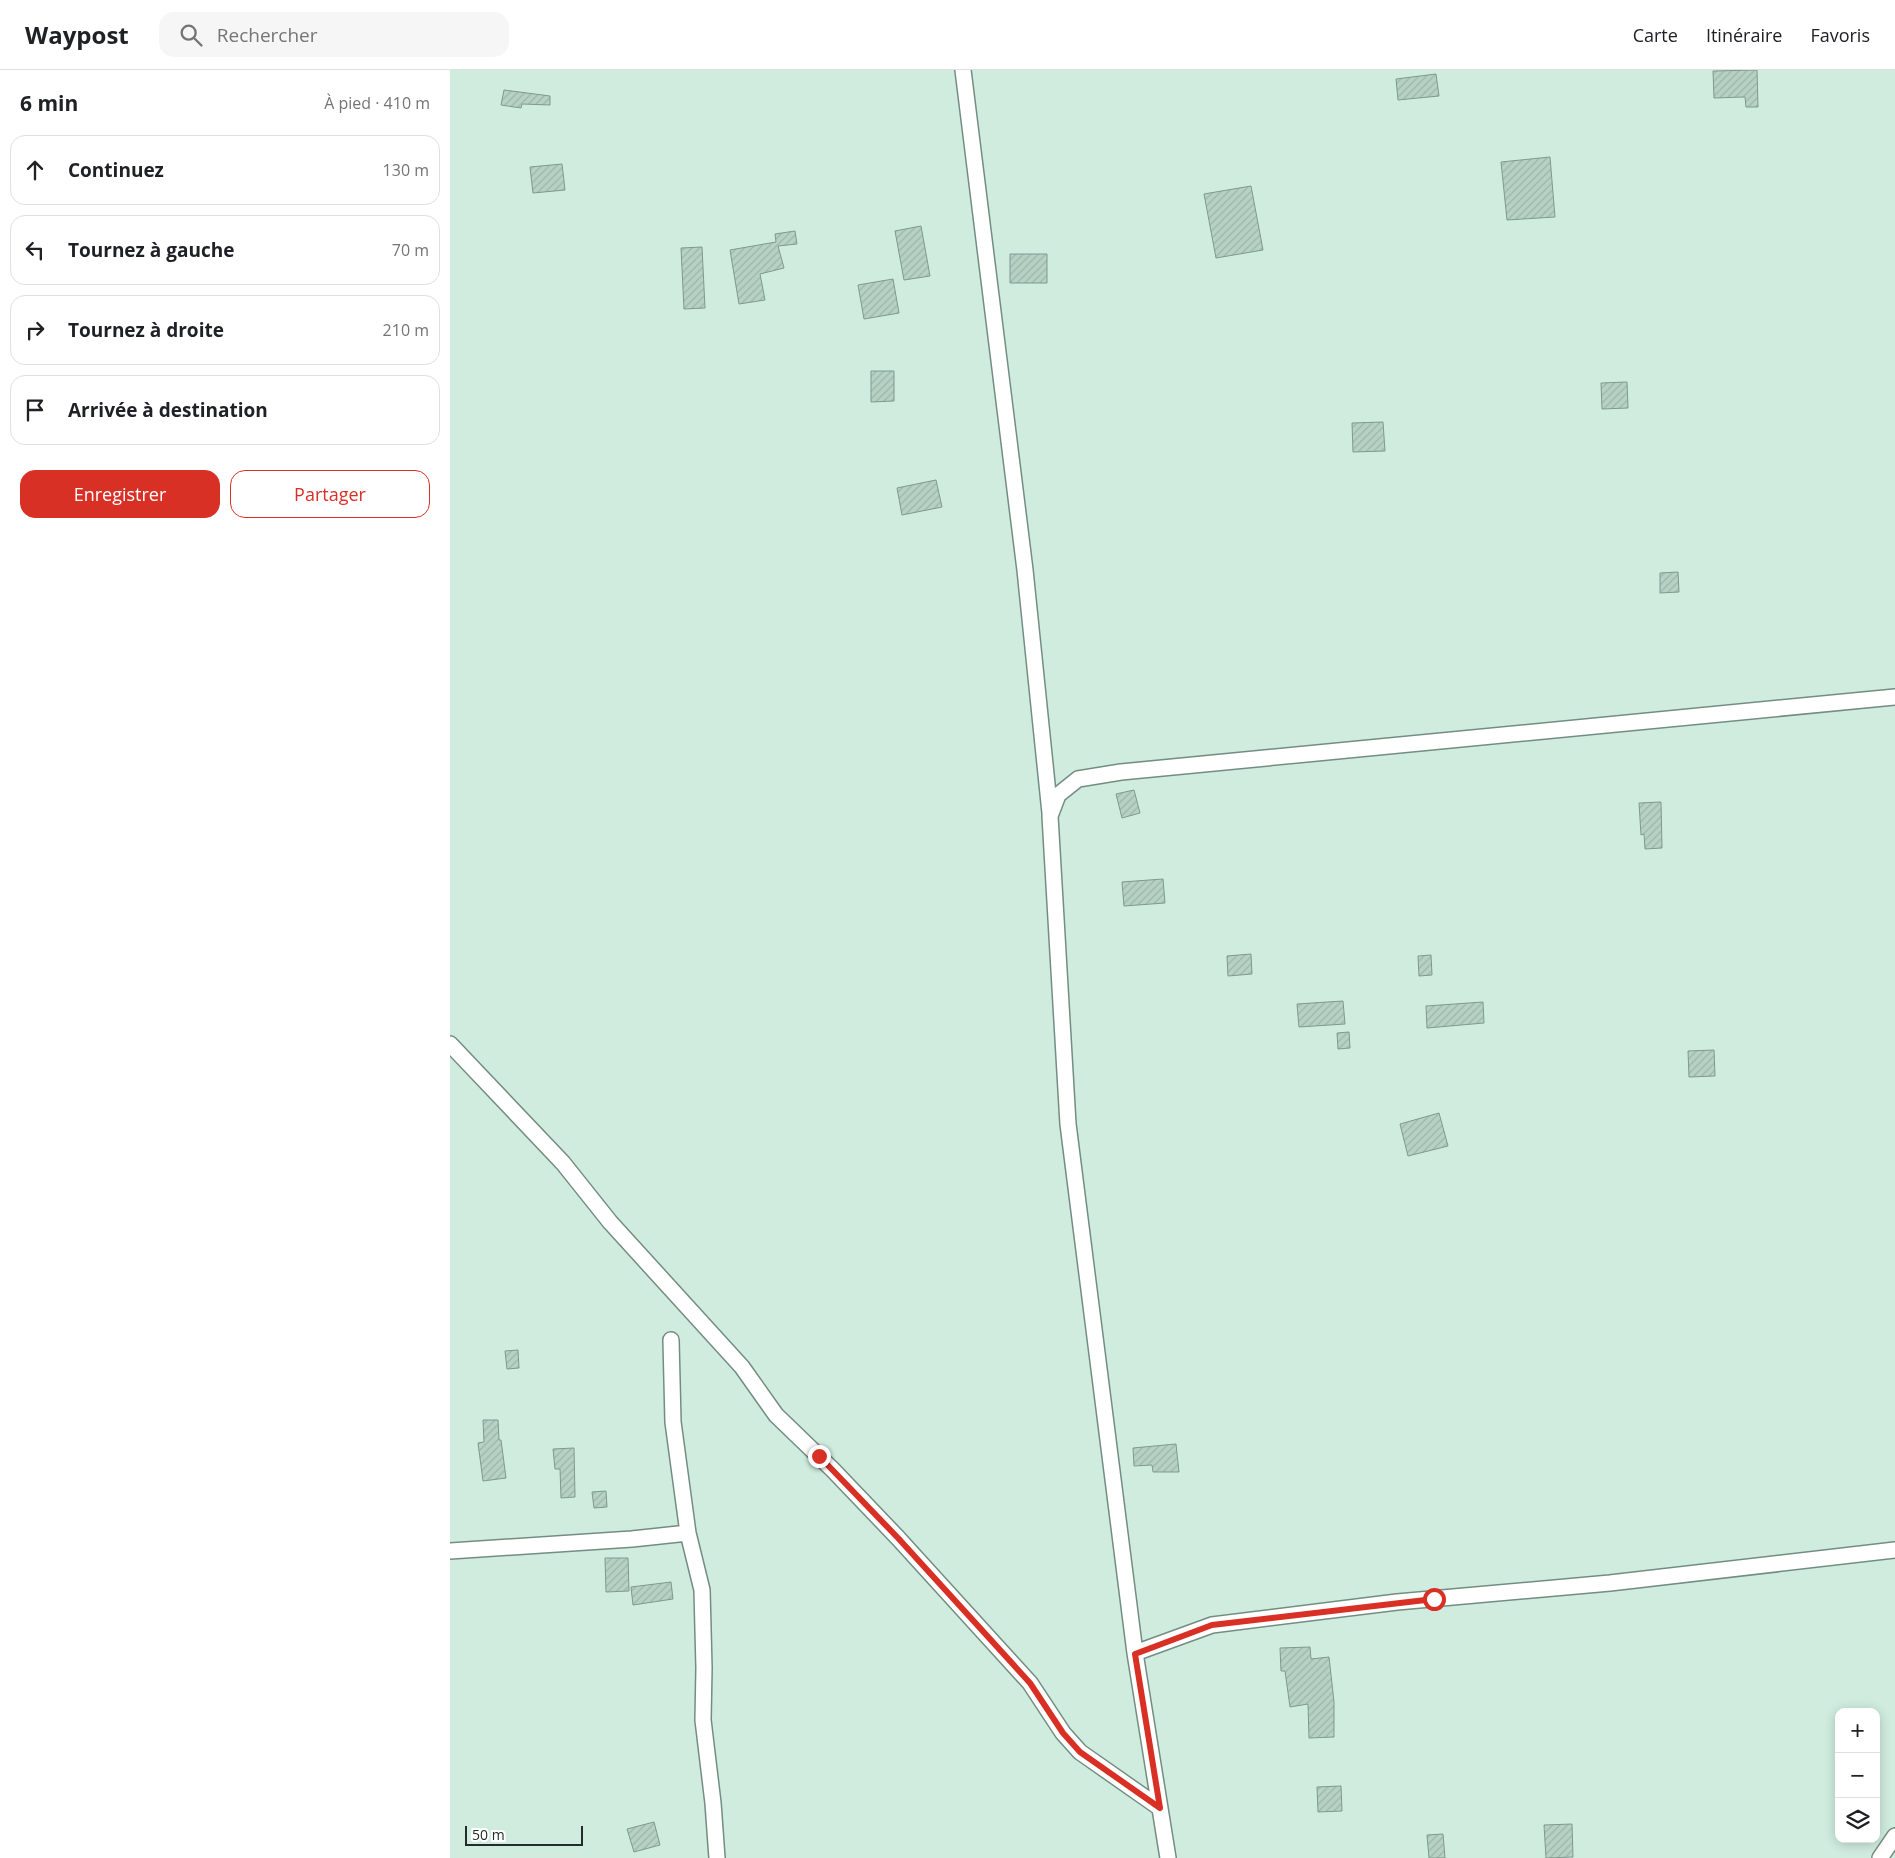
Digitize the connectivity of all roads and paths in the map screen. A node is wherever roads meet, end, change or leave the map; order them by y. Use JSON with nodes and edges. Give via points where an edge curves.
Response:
{"nodes":[{"id":1,"x":966,"y":70,"type":"edge"},
{"id":2,"x":1895,"y":698,"type":"edge"},
{"id":3,"x":1050,"y":816,"type":"junction"},
{"id":4,"x":450,"y":1044,"type":"edge"},
{"id":5,"x":671,"y":1340,"type":"dead end"},
{"id":6,"x":688,"y":1533,"type":"junction"},
{"id":7,"x":1895,"y":1550,"type":"edge"},
{"id":8,"x":450,"y":1551,"type":"edge"},
{"id":9,"x":1135,"y":1654,"type":"junction"},
{"id":10,"x":1160,"y":1808,"type":"junction"},
{"id":11,"x":1895,"y":1836,"type":"edge"},
{"id":12,"x":717,"y":1858,"type":"edge"},
{"id":13,"x":1168,"y":1858,"type":"edge"},
{"id":14,"x":1880,"y":1858,"type":"edge"}],
"edges":[{"from":1,"to":3,"type":"street","via":[[1025,570]]},
{"from":2,"to":3,"type":"street","via":[[1121,772],[1078,779],[1058,796]]},
{"from":3,"to":9,"type":"street","via":[[1068,1124]]},
{"from":4,"to":10,"type":"street","via":[[563,1163],[610,1222],[742,1367],[776,1415],[898,1538],[1030,1683],[1063,1733],[1080,1752]]},
{"from":5,"to":6,"type":"street","via":[[673,1422]]},
{"from":6,"to":8,"type":"street"},
{"from":6,"to":12,"type":"street","via":[[702,1590],[702,1720]]},
{"from":7,"to":9,"type":"street","via":[[1610,1583],[1397,1602],[1212,1625]]},
{"from":9,"to":10,"type":"street"},
{"from":10,"to":13,"type":"street"},
{"from":11,"to":14,"type":"street"}]}
